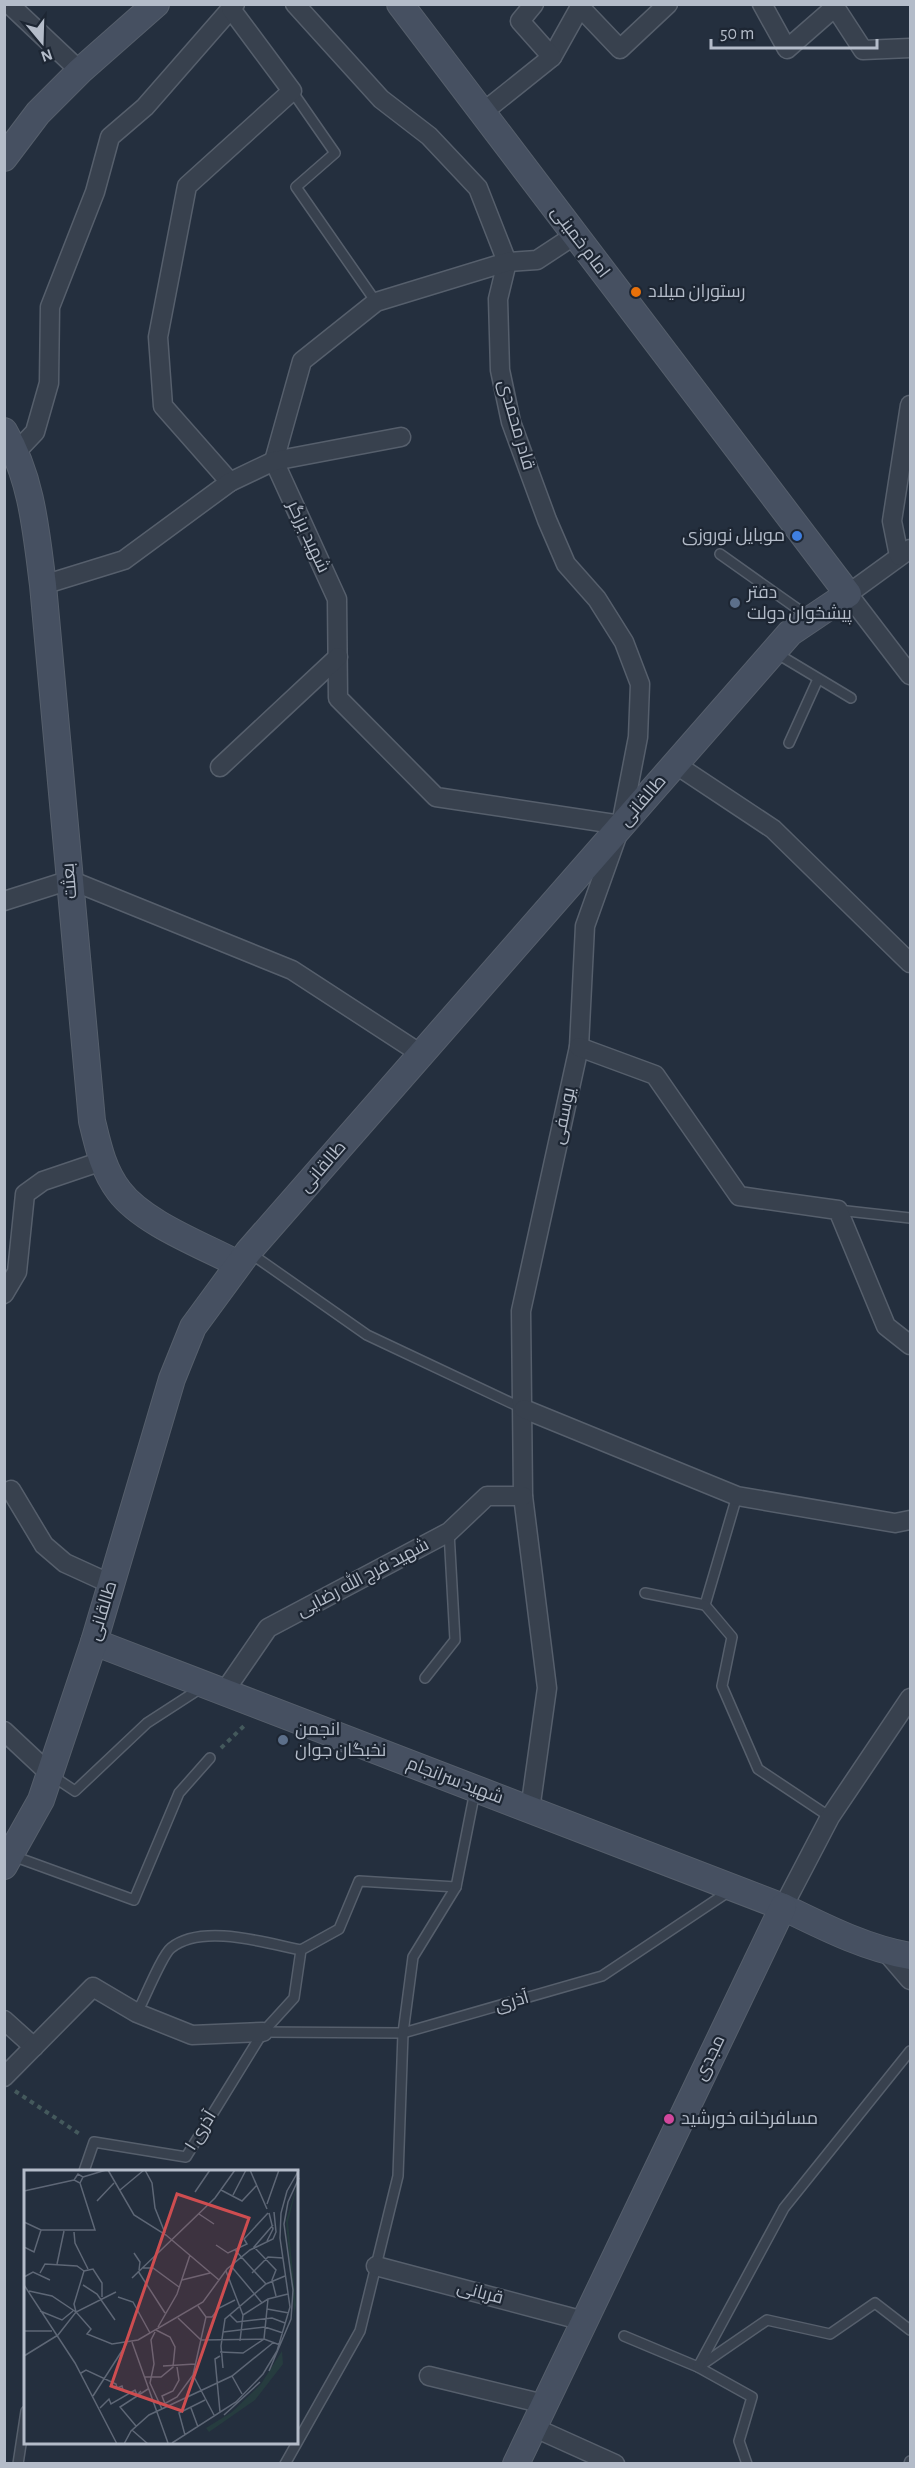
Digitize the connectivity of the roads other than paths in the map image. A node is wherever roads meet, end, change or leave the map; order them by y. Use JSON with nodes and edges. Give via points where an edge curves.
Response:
{"nodes":[{"id":1,"x":9,"y":4,"type":"edge"},
{"id":2,"x":156,"y":4,"type":"edge"},
{"id":3,"x":295,"y":4,"type":"edge"},
{"id":4,"x":400,"y":4,"type":"edge"},
{"id":5,"x":534,"y":4,"type":"edge"},
{"id":6,"x":668,"y":4,"type":"edge"},
{"id":7,"x":762,"y":4,"type":"edge"},
{"id":8,"x":233,"y":7,"type":"edge"},
{"id":9,"x":910,"y":48,"type":"edge"},
{"id":10,"x":552,"y":57,"type":"junction"},
{"id":11,"x":80,"y":71,"type":"junction"},
{"id":12,"x":291,"y":91,"type":"junction"},
{"id":13,"x":482,"y":113,"type":"junction"},
{"id":14,"x":4,"y":158,"type":"edge"},
{"id":15,"x":575,"y":236,"type":"junction"},
{"id":16,"x":507,"y":262,"type":"junction"},
{"id":17,"x":376,"y":302,"type":"junction"},
{"id":18,"x":910,"y":405,"type":"edge"},
{"id":19,"x":401,"y":437,"type":"dead end"},
{"id":20,"x":11,"y":441,"type":"edge"},
{"id":21,"x":274,"y":461,"type":"junction"},
{"id":22,"x":230,"y":482,"type":"junction"},
{"id":23,"x":905,"y":553,"type":"edge"},
{"id":24,"x":720,"y":554,"type":"dead end"},
{"id":25,"x":43,"y":585,"type":"junction"},
{"id":26,"x":848,"y":594,"type":"junction"},
{"id":27,"x":811,"y":619,"type":"junction"},
{"id":28,"x":773,"y":652,"type":"junction"},
{"id":29,"x":338,"y":657,"type":"junction"},
{"id":30,"x":910,"y":675,"type":"edge"},
{"id":31,"x":818,"y":679,"type":"junction"},
{"id":32,"x":851,"y":698,"type":"dead end"},
{"id":33,"x":789,"y":743,"type":"dead end"},
{"id":34,"x":675,"y":764,"type":"junction"},
{"id":35,"x":220,"y":767,"type":"dead end"},
{"id":36,"x":621,"y":825,"type":"junction"},
{"id":37,"x":70,"y":880,"type":"junction"},
{"id":38,"x":4,"y":901,"type":"edge"},
{"id":39,"x":910,"y":963,"type":"edge"},
{"id":40,"x":579,"y":1047,"type":"junction"},
{"id":41,"x":421,"y":1054,"type":"junction"},
{"id":42,"x":102,"y":1161,"type":"junction"},
{"id":43,"x":838,"y":1210,"type":"junction"},
{"id":44,"x":910,"y":1218,"type":"edge"},
{"id":45,"x":243,"y":1258,"type":"junction"},
{"id":46,"x":4,"y":1294,"type":"edge"},
{"id":47,"x":910,"y":1345,"type":"edge"},
{"id":48,"x":524,"y":1409,"type":"junction"},
{"id":49,"x":11,"y":1490,"type":"dead end"},
{"id":50,"x":523,"y":1496,"type":"junction"},
{"id":51,"x":737,"y":1496,"type":"junction"},
{"id":52,"x":910,"y":1520,"type":"edge"},
{"id":53,"x":449,"y":1532,"type":"junction"},
{"id":54,"x":111,"y":1584,"type":"junction"},
{"id":55,"x":645,"y":1593,"type":"dead end"},
{"id":56,"x":705,"y":1605,"type":"junction"},
{"id":57,"x":94,"y":1642,"type":"junction"},
{"id":58,"x":425,"y":1678,"type":"dead end"},
{"id":59,"x":215,"y":1688,"type":"junction"},
{"id":60,"x":910,"y":1698,"type":"edge"},
{"id":61,"x":4,"y":1731,"type":"edge"},
{"id":62,"x":210,"y":1758,"type":"road end"},
{"id":63,"x":50,"y":1774,"type":"junction"},
{"id":64,"x":476,"y":1789,"type":"junction"},
{"id":65,"x":530,"y":1810,"type":"junction"},
{"id":66,"x":830,"y":1817,"type":"junction"},
{"id":67,"x":7,"y":1857,"type":"edge"},
{"id":68,"x":456,"y":1887,"type":"junction"},
{"id":69,"x":734,"y":1887,"type":"junction"},
{"id":70,"x":783,"y":1907,"type":"junction"},
{"id":71,"x":301,"y":1950,"type":"junction"},
{"id":72,"x":898,"y":1954,"type":"edge"},
{"id":73,"x":910,"y":1980,"type":"edge"},
{"id":74,"x":137,"y":2013,"type":"junction"},
{"id":75,"x":4,"y":2020,"type":"edge"},
{"id":76,"x":263,"y":2032,"type":"junction"},
{"id":77,"x":403,"y":2033,"type":"junction"},
{"id":78,"x":34,"y":2047,"type":"junction"},
{"id":79,"x":910,"y":2051,"type":"edge"},
{"id":80,"x":9,"y":2083,"type":"edge"},
{"id":81,"x":84,"y":2170,"type":"edge"},
{"id":82,"x":376,"y":2266,"type":"junction"},
{"id":83,"x":584,"y":2321,"type":"junction"},
{"id":84,"x":910,"y":2330,"type":"edge"},
{"id":85,"x":624,"y":2336,"type":"dead end"},
{"id":86,"x":698,"y":2367,"type":"junction"},
{"id":87,"x":429,"y":2376,"type":"dead end"},
{"id":88,"x":544,"y":2404,"type":"junction"},
{"id":89,"x":24,"y":2424,"type":"edge"},
{"id":90,"x":533,"y":2427,"type":"junction"},
{"id":91,"x":298,"y":2440,"type":"edge"},
{"id":92,"x":296,"y":2444,"type":"edge"},
{"id":93,"x":18,"y":2463,"type":"edge"},
{"id":94,"x":285,"y":2463,"type":"edge"},
{"id":95,"x":516,"y":2463,"type":"edge"},
{"id":96,"x":615,"y":2463,"type":"edge"},
{"id":97,"x":747,"y":2463,"type":"edge"}],
"edges":[{"from":1,"to":11,"type":"street"},
{"from":2,"to":11,"type":"street"},
{"from":3,"to":16,"type":"street","via":[[381,99],[429,136],[478,188]]},
{"from":4,"to":13,"type":"street","name":"امام خمینی"},
{"from":5,"to":10,"type":"street","via":[[520,21]]},
{"from":6,"to":10,"type":"street","via":[[620,49],[580,7]]},
{"from":7,"to":9,"type":"street","via":[[787,49],[835,7],[863,50]]},
{"from":8,"to":12,"type":"street"},
{"from":8,"to":20,"type":"street","via":[[145,107],[110,136],[95,192],[50,307],[49,383],[35,432]]},
{"from":10,"to":13,"type":"street"},
{"from":11,"to":14,"type":"street","via":[[38,113]]},
{"from":12,"to":17,"type":"lane","via":[[335,153],[296,187]]},
{"from":12,"to":22,"type":"street","via":[[187,186],[158,337],[163,406]]},
{"from":13,"to":15,"type":"street","name":"امام خمینی"},
{"from":15,"to":16,"type":"street","via":[[537,260]]},
{"from":15,"to":26,"type":"street","name":"امام خمینی"},
{"from":16,"to":17,"type":"street"},
{"from":16,"to":36,"type":"street","name":"قادر محمدی","via":[[498,299],[500,370],[511,422],[566,564],[603,608],[624,642],[640,684],[638,737]]},
{"from":17,"to":21,"type":"street","via":[[302,361]]},
{"from":18,"to":23,"type":"street","via":[[892,521]]},
{"from":19,"to":21,"type":"street"},
{"from":20,"to":25,"type":"street","name":"بعثت","via":[[31,496]]},
{"from":21,"to":22,"type":"street"},
{"from":21,"to":29,"type":"street","name":"شهید برزگر","via":[[337,599]]},
{"from":22,"to":25,"type":"street","via":[[124,560]]},
{"from":23,"to":26,"type":"street"},
{"from":24,"to":27,"type":"lane"},
{"from":25,"to":37,"type":"street","name":"بعثت"},
{"from":26,"to":27,"type":"street","name":"طالقانی"},
{"from":26,"to":30,"type":"street"},
{"from":27,"to":28,"type":"street","name":"طالقانی","via":[[790,633]]},
{"from":28,"to":31,"type":"lane"},
{"from":28,"to":34,"type":"street","name":"طالقانی"},
{"from":29,"to":35,"type":"street"},
{"from":29,"to":36,"type":"street","name":"شهید برزگر","via":[[338,698],[436,797]]},
{"from":31,"to":32,"type":"lane"},
{"from":31,"to":33,"type":"lane"},
{"from":34,"to":36,"type":"street","name":"طالقانی"},
{"from":34,"to":39,"type":"street","via":[[773,829]]},
{"from":36,"to":40,"type":"street","name":"یوسفی","via":[[585,926]]},
{"from":36,"to":41,"type":"street","name":"طالقانی"},
{"from":37,"to":38,"type":"street"},
{"from":37,"to":41,"type":"street","via":[[292,970]]},
{"from":37,"to":42,"type":"street","name":"بعثت","via":[[92,1121]]},
{"from":40,"to":43,"type":"street","via":[[655,1075],[739,1196]]},
{"from":40,"to":48,"type":"street","name":"یوسفی","via":[[521,1311]]},
{"from":41,"to":45,"type":"street","name":"طالقانی"},
{"from":42,"to":45,"type":"street","name":"بعثت","via":[[119,1192],[149,1217]]},
{"from":42,"to":46,"type":"street","via":[[43,1181],[25,1194],[17,1272]]},
{"from":43,"to":44,"type":"lane"},
{"from":43,"to":47,"type":"street","via":[[886,1326]]},
{"from":45,"to":48,"type":"lane","via":[[367,1335]]},
{"from":45,"to":54,"type":"street","name":"طالقانی","via":[[193,1327],[172,1379]]},
{"from":48,"to":50,"type":"street","name":"یوسفی"},
{"from":48,"to":51,"type":"street"},
{"from":49,"to":54,"type":"street","via":[[44,1545],[66,1563]]},
{"from":50,"to":53,"type":"street","name":"شهید فرج الله رضایی","via":[[487,1496]]},
{"from":50,"to":65,"type":"street","name":"یوسفی","via":[[547,1688]]},
{"from":51,"to":52,"type":"street","via":[[895,1523]]},
{"from":51,"to":56,"type":"lane"},
{"from":53,"to":58,"type":"lane","via":[[455,1640]]},
{"from":53,"to":59,"type":"street","name":"شهید فرج الله رضایی","via":[[268,1628]]},
{"from":54,"to":57,"type":"street","name":"طالقانی"},
{"from":55,"to":56,"type":"lane"},
{"from":56,"to":66,"type":"lane","via":[[732,1637],[722,1686],[758,1769]]},
{"from":57,"to":59,"type":"street","name":"شهید سرانجام"},
{"from":57,"to":63,"type":"street","name":"طالقانی"},
{"from":59,"to":63,"type":"lane","via":[[147,1723],[75,1791]]},
{"from":59,"to":64,"type":"street","name":"شهید سرانجام"},
{"from":60,"to":66,"type":"street","name":"مجدی"},
{"from":61,"to":63,"type":"street"},
{"from":62,"to":67,"type":"lane","via":[[179,1793],[134,1900]]},
{"from":63,"to":67,"type":"street","name":"طالقانی","via":[[41,1800]]},
{"from":64,"to":65,"type":"street","name":"شهید سرانجام"},
{"from":64,"to":68,"type":"lane"},
{"from":65,"to":69,"type":"street","name":"شهید سرانجام"},
{"from":66,"to":70,"type":"street","name":"مجدی"},
{"from":68,"to":71,"type":"lane","via":[[359,1881],[339,1929]]},
{"from":68,"to":77,"type":"lane","via":[[413,1958]]},
{"from":69,"to":70,"type":"street","name":"شهید سرانجام"},
{"from":69,"to":77,"type":"lane","name":"آذری","via":[[602,1976]]},
{"from":70,"to":72,"type":"street","name":"شهید سرانجام","via":[[832,1931]]},
{"from":70,"to":83,"type":"street","name":"مجدی"},
{"from":71,"to":74,"type":"lane","via":[[232,1936],[188,1940],[170,1949]]},
{"from":71,"to":76,"type":"lane","via":[[294,1998]]},
{"from":72,"to":73,"type":"street"},
{"from":74,"to":76,"type":"street","via":[[192,2035]]},
{"from":74,"to":78,"type":"street","via":[[93,1987]]},
{"from":75,"to":78,"type":"street"},
{"from":76,"to":77,"type":"lane","name":"آذری"},
{"from":76,"to":81,"type":"lane","name":"آذری ۱","via":[[186,2157],[94,2142]]},
{"from":77,"to":82,"type":"lane","via":[[398,2176]]},
{"from":78,"to":80,"type":"street"},
{"from":79,"to":86,"type":"lane","via":[[784,2208]]},
{"from":82,"to":83,"type":"street","name":"قربانی"},
{"from":82,"to":91,"type":"lane","via":[[360,2331]]},
{"from":83,"to":88,"type":"street","name":"مجدی"},
{"from":84,"to":86,"type":"lane","via":[[875,2303],[830,2334],[767,2320]]},
{"from":85,"to":86,"type":"lane"},
{"from":86,"to":97,"type":"lane","via":[[752,2397],[739,2441]]},
{"from":87,"to":88,"type":"street"},
{"from":88,"to":90,"type":"street","name":"مجدی"},
{"from":89,"to":93,"type":"lane"},
{"from":90,"to":95,"type":"street","name":"مجدی"},
{"from":90,"to":96,"type":"street"},
{"from":92,"to":94,"type":"lane"}]}
